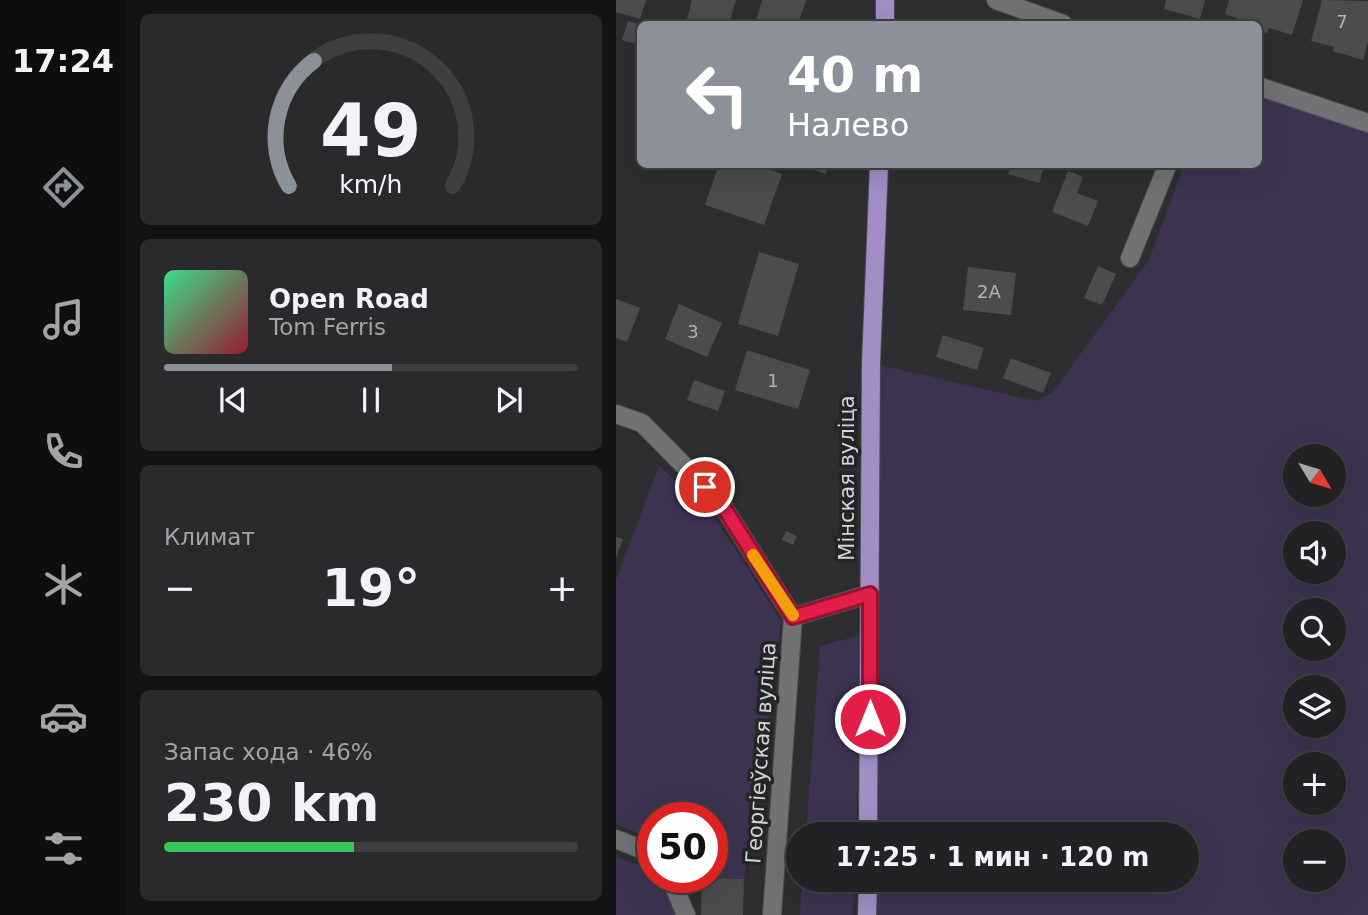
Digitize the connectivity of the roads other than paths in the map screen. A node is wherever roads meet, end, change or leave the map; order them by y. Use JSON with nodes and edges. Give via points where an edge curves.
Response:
{"nodes":[{"id":1,"x":886,"y":0,"type":"edge"},
{"id":2,"x":996,"y":0,"type":"edge"},
{"id":3,"x":885,"y":21,"type":"edge"},
{"id":4,"x":1055,"y":21,"type":"edge"},
{"id":5,"x":1262,"y":87,"type":"edge"},
{"id":6,"x":1368,"y":123,"type":"edge"},
{"id":7,"x":879,"y":168,"type":"edge"},
{"id":8,"x":1165,"y":168,"type":"edge"},
{"id":9,"x":1130,"y":258,"type":"dead end"},
{"id":10,"x":616,"y":414,"type":"edge"},
{"id":11,"x":870,"y":594,"type":"junction"},
{"id":12,"x":793,"y":617,"type":"junction"},
{"id":13,"x":869,"y":822,"type":"edge"},
{"id":14,"x":616,"y":839,"type":"edge"},
{"id":15,"x":637,"y":847,"type":"edge"},
{"id":16,"x":868,"y":892,"type":"edge"},
{"id":17,"x":677,"y":893,"type":"edge"},
{"id":18,"x":686,"y":915,"type":"edge"},
{"id":19,"x":772,"y":915,"type":"edge"},
{"id":20,"x":867,"y":915,"type":"edge"}],
"edges":[{"from":1,"to":3,"type":"main road"},
{"from":2,"to":4,"type":"street"},
{"from":5,"to":6,"type":"street"},
{"from":7,"to":11,"type":"main road","name":"Мінская вуліца","via":[[870,363]]},
{"from":8,"to":9,"type":"street"},
{"from":10,"to":12,"type":"street","name":"Георгіеўская вуліца","via":[[642,423],[721,503]]},
{"from":11,"to":12,"type":"street"},
{"from":11,"to":13,"type":"main road","name":"Мінская вуліца"},
{"from":12,"to":19,"type":"street","name":"Георгіеўская вуліца"},
{"from":14,"to":15,"type":"street"},
{"from":16,"to":20,"type":"main road"},
{"from":17,"to":18,"type":"street"}]}
